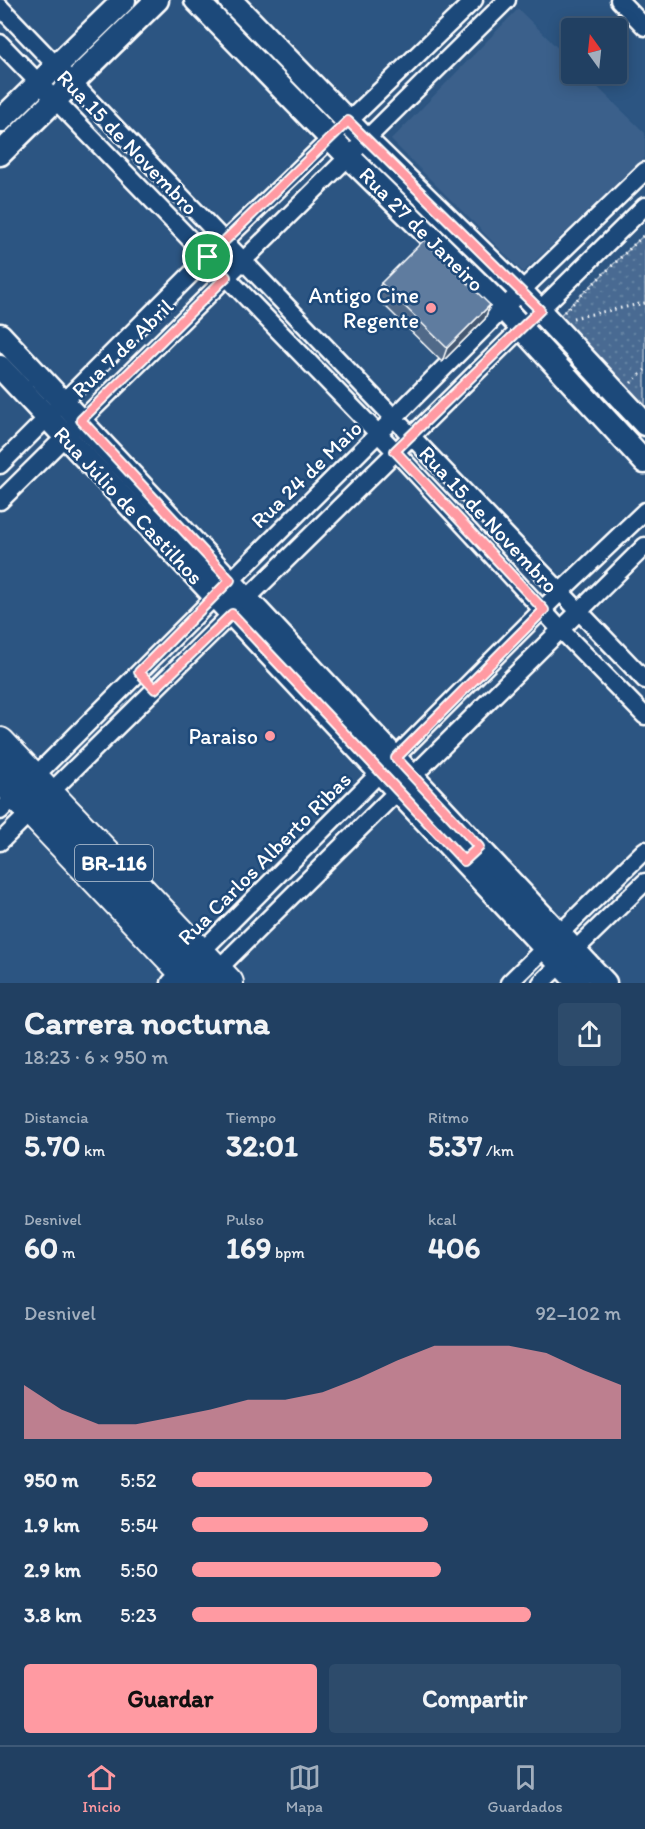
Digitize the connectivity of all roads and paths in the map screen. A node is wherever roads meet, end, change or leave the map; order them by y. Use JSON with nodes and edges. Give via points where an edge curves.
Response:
{"nodes":[{"id":1,"x":124,"y":0,"type":"edge"},
{"id":2,"x":157,"y":0,"type":"edge"},
{"id":3,"x":196,"y":0,"type":"edge"},
{"id":4,"x":230,"y":0,"type":"edge"},
{"id":5,"x":474,"y":0,"type":"edge"},
{"id":6,"x":507,"y":0,"type":"edge"},
{"id":7,"x":619,"y":0,"type":"edge"},
{"id":8,"x":0,"y":8,"type":"edge"},
{"id":9,"x":645,"y":27,"type":"edge"},
{"id":10,"x":0,"y":43,"type":"edge"},
{"id":11,"x":273,"y":44,"type":"junction"},
{"id":12,"x":419,"y":54,"type":"junction"},
{"id":13,"x":255,"y":60,"type":"junction"},
{"id":14,"x":56,"y":67,"type":"junction"},
{"id":15,"x":436,"y":70,"type":"junction"},
{"id":16,"x":39,"y":83,"type":"junction"},
{"id":17,"x":72,"y":83,"type":"junction"},
{"id":18,"x":55,"y":100,"type":"junction"},
{"id":19,"x":348,"y":121,"type":"junction"},
{"id":20,"x":0,"y":122,"type":"edge"},
{"id":21,"x":331,"y":138,"type":"junction"},
{"id":22,"x":365,"y":139,"type":"junction"},
{"id":23,"x":0,"y":154,"type":"edge"},
{"id":24,"x":349,"y":157,"type":"junction"},
{"id":25,"x":645,"y":171,"type":"edge"},
{"id":26,"x":645,"y":206,"type":"edge"},
{"id":27,"x":444,"y":215,"type":"junction"},
{"id":28,"x":426,"y":232,"type":"junction"},
{"id":29,"x":645,"y":234,"type":"edge"},
{"id":30,"x":225,"y":240,"type":"junction"},
{"id":31,"x":208,"y":257,"type":"junction"},
{"id":32,"x":244,"y":260,"type":"junction"},
{"id":33,"x":226,"y":277,"type":"junction"},
{"id":34,"x":521,"y":291,"type":"junction"},
{"id":35,"x":645,"y":303,"type":"edge"},
{"id":36,"x":504,"y":309,"type":"junction"},
{"id":37,"x":551,"y":312,"type":"junction"},
{"id":38,"x":565,"y":320,"type":"dead end"},
{"id":39,"x":522,"y":328,"type":"junction"},
{"id":40,"x":2,"y":343,"type":"edge"},
{"id":41,"x":340,"y":361,"type":"junction"},
{"id":42,"x":449,"y":364,"type":"junction"},
{"id":43,"x":0,"y":368,"type":"edge"},
{"id":44,"x":323,"y":376,"type":"junction"},
{"id":45,"x":468,"y":381,"type":"junction"},
{"id":46,"x":614,"y":390,"type":"junction"},
{"id":47,"x":595,"y":408,"type":"junction"},
{"id":48,"x":55,"y":410,"type":"junction"},
{"id":49,"x":395,"y":418,"type":"junction"},
{"id":50,"x":81,"y":420,"type":"junction"},
{"id":51,"x":645,"y":424,"type":"edge"},
{"id":52,"x":379,"y":434,"type":"junction"},
{"id":53,"x":65,"y":436,"type":"junction"},
{"id":54,"x":411,"y":436,"type":"junction"},
{"id":55,"x":395,"y":451,"type":"junction"},
{"id":56,"x":645,"y":462,"type":"edge"},
{"id":57,"x":0,"y":465,"type":"edge"},
{"id":58,"x":19,"y":482,"type":"junction"},
{"id":59,"x":0,"y":501,"type":"edge"},
{"id":60,"x":645,"y":511,"type":"edge"},
{"id":61,"x":298,"y":513,"type":"junction"},
{"id":62,"x":315,"y":531,"type":"junction"},
{"id":63,"x":645,"y":546,"type":"edge"},
{"id":64,"x":222,"y":588,"type":"junction"},
{"id":65,"x":560,"y":592,"type":"junction"},
{"id":66,"x":239,"y":606,"type":"junction"},
{"id":67,"x":544,"y":610,"type":"junction"},
{"id":68,"x":579,"y":611,"type":"junction"},
{"id":69,"x":561,"y":630,"type":"junction"},
{"id":70,"x":139,"y":672,"type":"junction"},
{"id":71,"x":645,"y":680,"type":"edge"},
{"id":72,"x":155,"y":689,"type":"junction"},
{"id":73,"x":645,"y":716,"type":"edge"},
{"id":74,"x":0,"y":743,"type":"edge"},
{"id":75,"x":389,"y":766,"type":"junction"},
{"id":76,"x":406,"y":784,"type":"junction"},
{"id":77,"x":22,"y":794,"type":"edge"},
{"id":78,"x":0,"y":842,"type":"edge"},
{"id":79,"x":645,"y":850,"type":"edge"},
{"id":80,"x":299,"y":856,"type":"junction"},
{"id":81,"x":316,"y":873,"type":"junction"},
{"id":82,"x":645,"y":882,"type":"edge"},
{"id":83,"x":552,"y":941,"type":"junction"},
{"id":84,"x":568,"y":957,"type":"junction"},
{"id":85,"x":199,"y":975,"type":"edge"},
{"id":86,"x":509,"y":983,"type":"edge"},
{"id":87,"x":542,"y":983,"type":"edge"},
{"id":88,"x":578,"y":983,"type":"edge"},
{"id":89,"x":605,"y":983,"type":"edge"}],
"edges":[{"from":1,"to":14,"type":"street"},
{"from":2,"to":17,"type":"street"},
{"from":3,"to":13,"type":"street","name":"Rua 27 de Janeiro"},
{"from":4,"to":11,"type":"street","name":"Rua 27 de Janeiro"},
{"from":5,"to":12,"type":"street","name":"Rua 7 de Abril"},
{"from":6,"to":15,"type":"street","name":"Rua 7 de Abril"},
{"from":7,"to":9,"type":"street"},
{"from":8,"to":14,"type":"street","name":"Rua 15 de Novembro"},
{"from":10,"to":16,"type":"street","name":"Rua 15 de Novembro"},
{"from":11,"to":13,"type":"street"},
{"from":11,"to":19,"type":"street","name":"Rua 27 de Janeiro"},
{"from":12,"to":15,"type":"street"},
{"from":12,"to":19,"type":"street","name":"Rua 7 de Abril"},
{"from":13,"to":21,"type":"street","name":"Rua 27 de Janeiro"},
{"from":14,"to":16,"type":"street"},
{"from":14,"to":17,"type":"street","name":"Rua 15 de Novembro"},
{"from":15,"to":22,"type":"street","name":"Rua 7 de Abril"},
{"from":16,"to":18,"type":"street","name":"Rua 15 de Novembro"},
{"from":16,"to":20,"type":"street"},
{"from":17,"to":18,"type":"street"},
{"from":17,"to":30,"type":"street","name":"Rua 15 de Novembro"},
{"from":18,"to":23,"type":"street"},
{"from":18,"to":31,"type":"street","name":"Rua 15 de Novembro"},
{"from":19,"to":21,"type":"street","name":"Rua 7 de Abril"},
{"from":19,"to":22,"type":"street","name":"Rua 27 de Janeiro"},
{"from":21,"to":24,"type":"street","name":"Rua 27 de Janeiro"},
{"from":21,"to":30,"type":"street","name":"Rua 7 de Abril"},
{"from":22,"to":24,"type":"street","name":"Rua 7 de Abril"},
{"from":22,"to":27,"type":"street","name":"Rua 27 de Janeiro"},
{"from":24,"to":28,"type":"street","name":"Rua 27 de Janeiro"},
{"from":24,"to":32,"type":"street","name":"Rua 7 de Abril"},
{"from":25,"to":34,"type":"street","name":"Rua 24 de Maio"},
{"from":26,"to":37,"type":"street","name":"Rua 24 de Maio"},
{"from":27,"to":28,"type":"street"},
{"from":27,"to":34,"type":"street","name":"Rua 27 de Janeiro"},
{"from":28,"to":36,"type":"street","name":"Rua 27 de Janeiro"},
{"from":29,"to":37,"type":"path"},
{"from":30,"to":31,"type":"street","name":"Rua 7 de Abril"},
{"from":30,"to":32,"type":"street","name":"Rua 15 de Novembro"},
{"from":31,"to":33,"type":"street","name":"Rua 15 de Novembro"},
{"from":31,"to":48,"type":"street","name":"Rua 7 de Abril"},
{"from":32,"to":33,"type":"street","name":"Rua 7 de Abril"},
{"from":32,"to":41,"type":"street","name":"Rua 15 de Novembro"},
{"from":33,"to":44,"type":"street","name":"Rua 15 de Novembro"},
{"from":33,"to":50,"type":"street","name":"Rua 7 de Abril"},
{"from":34,"to":36,"type":"street","name":"Rua 24 de Maio"},
{"from":34,"to":37,"type":"street","name":"Rua 27 de Janeiro"},
{"from":35,"to":38,"type":"path"},
{"from":36,"to":39,"type":"street","name":"Rua 27 de Janeiro"},
{"from":36,"to":42,"type":"street","name":"Rua 24 de Maio"},
{"from":37,"to":39,"type":"street","name":"Rua 24 de Maio"},
{"from":37,"to":46,"type":"street","name":"Rua 27 de Janeiro"},
{"from":39,"to":45,"type":"street","name":"Rua 24 de Maio"},
{"from":39,"to":47,"type":"street","name":"Rua 27 de Janeiro"},
{"from":40,"to":48,"type":"street","name":"Rua Júlio de Castilhos"},
{"from":41,"to":44,"type":"street"},
{"from":41,"to":49,"type":"street","name":"Rua 15 de Novembro"},
{"from":42,"to":45,"type":"street"},
{"from":42,"to":49,"type":"street","name":"Rua 24 de Maio"},
{"from":43,"to":48,"type":"street","name":"Rua Júlio de Castilhos"},
{"from":44,"to":52,"type":"street","name":"Rua 15 de Novembro"},
{"from":45,"to":54,"type":"street","name":"Rua 24 de Maio"},
{"from":46,"to":47,"type":"street"},
{"from":46,"to":51,"type":"street","name":"Rua 27 de Janeiro"},
{"from":47,"to":56,"type":"street","name":"Rua 27 de Janeiro"},
{"from":48,"to":50,"type":"street","name":"Rua Júlio de Castilhos"},
{"from":48,"to":53,"type":"street","name":"Rua Júlio de Castilhos"},
{"from":48,"to":57,"type":"street","name":"Rua 7 de Abril"},
{"from":49,"to":52,"type":"street","name":"Rua 24 de Maio"},
{"from":49,"to":54,"type":"street","name":"Rua 15 de Novembro"},
{"from":50,"to":53,"type":"street","name":"Rua 7 de Abril"},
{"from":50,"to":64,"type":"street","name":"Rua Júlio de Castilhos"},
{"from":52,"to":55,"type":"street","name":"Rua 15 de Novembro"},
{"from":52,"to":61,"type":"street","name":"Rua 24 de Maio"},
{"from":53,"to":58,"type":"street","name":"Rua 7 de Abril"},
{"from":53,"to":64,"type":"street","name":"Rua Júlio de Castilhos"},
{"from":54,"to":55,"type":"street","name":"Rua 24 de Maio"},
{"from":54,"to":65,"type":"street","name":"Rua 15 de Novembro"},
{"from":55,"to":62,"type":"street","name":"Rua 24 de Maio"},
{"from":55,"to":67,"type":"street","name":"Rua 15 de Novembro"},
{"from":57,"to":58,"type":"street"},
{"from":58,"to":59,"type":"street","name":"Rua 7 de Abril"},
{"from":60,"to":65,"type":"street","name":"Rua Carlos Alberto Ribas"},
{"from":61,"to":62,"type":"street"},
{"from":61,"to":64,"type":"street","name":"Rua 24 de Maio"},
{"from":62,"to":66,"type":"street","name":"Rua 24 de Maio"},
{"from":63,"to":68,"type":"street","name":"Rua Carlos Alberto Ribas"},
{"from":64,"to":66,"type":"street","name":"Rua Júlio de Castilhos"},
{"from":64,"to":70,"type":"street","name":"Rua 24 de Maio"},
{"from":65,"to":67,"type":"street","name":"Rua Carlos Alberto Ribas"},
{"from":65,"to":68,"type":"street","name":"Rua 15 de Novembro"},
{"from":66,"to":72,"type":"street","name":"Rua 24 de Maio"},
{"from":66,"to":75,"type":"street","name":"Rua Júlio de Castilhos"},
{"from":67,"to":69,"type":"street","name":"Rua 15 de Novembro"},
{"from":67,"to":75,"type":"street","name":"Rua Carlos Alberto Ribas"},
{"from":68,"to":69,"type":"street","name":"Rua Carlos Alberto Ribas"},
{"from":68,"to":71,"type":"street","name":"Rua 15 de Novembro"},
{"from":69,"to":73,"type":"street","name":"Rua 15 de Novembro"},
{"from":69,"to":76,"type":"street","name":"Rua Carlos Alberto Ribas"},
{"from":70,"to":72,"type":"street"},
{"from":70,"to":77,"type":"street","name":"Rua 24 de Maio"},
{"from":72,"to":77,"type":"street","name":"Rua 24 de Maio"},
{"from":74,"to":77,"type":"highway","number":"BR-116"},
{"from":75,"to":76,"type":"street","name":"Rua Júlio de Castilhos"},
{"from":75,"to":80,"type":"street","name":"Rua Carlos Alberto Ribas"},
{"from":76,"to":81,"type":"street","name":"Rua Carlos Alberto Ribas"},
{"from":76,"to":83,"type":"street","name":"Rua Júlio de Castilhos"},
{"from":77,"to":78,"type":"street","name":"Rua 24 de Maio"},
{"from":77,"to":85,"type":"highway","number":"BR-116"},
{"from":79,"to":83,"type":"street"},
{"from":80,"to":81,"type":"street"},
{"from":80,"to":85,"type":"street","name":"Rua Carlos Alberto Ribas"},
{"from":81,"to":85,"type":"street","name":"Rua Carlos Alberto Ribas"},
{"from":82,"to":84,"type":"street"},
{"from":83,"to":84,"type":"street","name":"Rua Júlio de Castilhos"},
{"from":83,"to":86,"type":"street"},
{"from":84,"to":87,"type":"street"},
{"from":84,"to":88,"type":"street","name":"Rua Júlio de Castilhos"},
{"from":84,"to":89,"type":"street","name":"Rua Júlio de Castilhos"}]}
